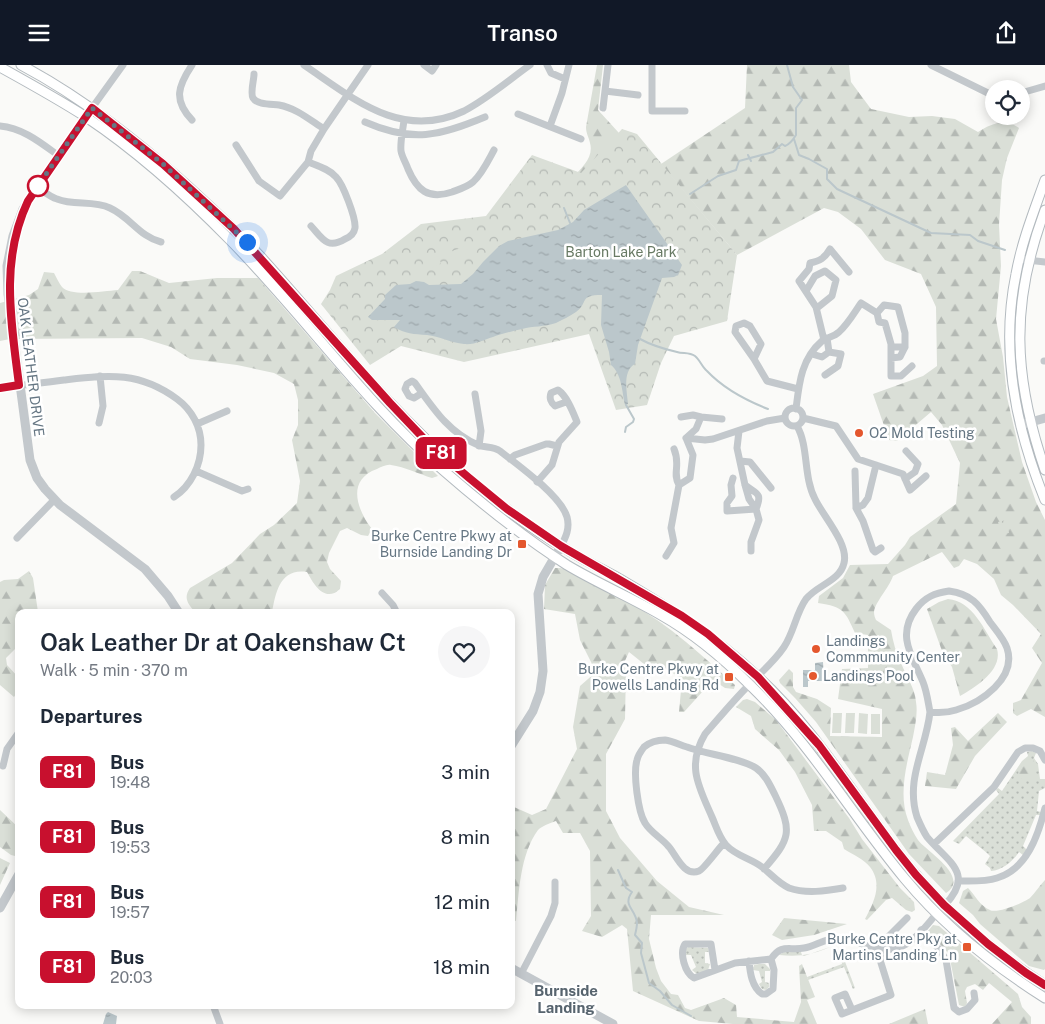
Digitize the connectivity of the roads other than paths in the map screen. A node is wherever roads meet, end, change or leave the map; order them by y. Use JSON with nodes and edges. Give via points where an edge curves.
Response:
{"nodes":[{"id":1,"x":21,"y":65,"type":"edge"},
{"id":2,"x":123,"y":65,"type":"edge"},
{"id":3,"x":192,"y":65,"type":"edge"},
{"id":4,"x":304,"y":65,"type":"edge"},
{"id":5,"x":368,"y":65,"type":"edge"},
{"id":6,"x":424,"y":65,"type":"edge"},
{"id":7,"x":436,"y":65,"type":"edge"},
{"id":8,"x":530,"y":65,"type":"edge"},
{"id":9,"x":546,"y":65,"type":"edge"},
{"id":10,"x":569,"y":65,"type":"edge"},
{"id":11,"x":608,"y":65,"type":"edge"},
{"id":12,"x":652,"y":65,"type":"edge"},
{"id":13,"x":930,"y":65,"type":"edge"},
{"id":14,"x":0,"y":67,"type":"edge"},
{"id":15,"x":254,"y":74,"type":"dead end"},
{"id":16,"x":565,"y":79,"type":"junction"},
{"id":17,"x":1045,"y":86,"type":"edge"},
{"id":18,"x":1030,"y":90,"type":"edge"},
{"id":19,"x":605,"y":91,"type":"junction"},
{"id":20,"x":985,"y":92,"type":"edge"},
{"id":21,"x":348,"y":95,"type":"junction"},
{"id":22,"x":638,"y":95,"type":"dead end"},
{"id":23,"x":92,"y":108,"type":"junction"},
{"id":24,"x":603,"y":108,"type":"dead end"},
{"id":25,"x":685,"y":111,"type":"dead end"},
{"id":26,"x":518,"y":114,"type":"dead end"},
{"id":27,"x":86,"y":117,"type":"junction"},
{"id":28,"x":485,"y":117,"type":"dead end"},
{"id":29,"x":192,"y":120,"type":"dead end"},
{"id":30,"x":404,"y":120,"type":"junction"},
{"id":31,"x":365,"y":122,"type":"dead end"},
{"id":32,"x":0,"y":126,"type":"edge"},
{"id":33,"x":550,"y":126,"type":"junction"},
{"id":34,"x":324,"y":129,"type":"junction"},
{"id":35,"x":402,"y":134,"type":"junction"},
{"id":36,"x":581,"y":139,"type":"dead end"},
{"id":37,"x":236,"y":145,"type":"dead end"},
{"id":38,"x":494,"y":150,"type":"dead end"},
{"id":39,"x":59,"y":155,"type":"junction"},
{"id":40,"x":308,"y":162,"type":"junction"},
{"id":41,"x":1045,"y":180,"type":"edge"},
{"id":42,"x":37,"y":187,"type":"junction"},
{"id":43,"x":1045,"y":210,"type":"edge"},
{"id":44,"x":311,"y":226,"type":"dead end"},
{"id":45,"x":162,"y":242,"type":"dead end"},
{"id":46,"x":1019,"y":259,"type":"junction"},
{"id":47,"x":1029,"y":261,"type":"junction"},
{"id":48,"x":1045,"y":262,"type":"edge"},
{"id":49,"x":849,"y":272,"type":"dead end"},
{"id":50,"x":806,"y":291,"type":"junction"},
{"id":51,"x":817,"y":308,"type":"junction"},
{"id":52,"x":877,"y":313,"type":"junction"},
{"id":53,"x":826,"y":339,"type":"junction"},
{"id":54,"x":891,"y":347,"type":"junction"},
{"id":55,"x":905,"y":347,"type":"junction"},
{"id":56,"x":829,"y":352,"type":"junction"},
{"id":57,"x":812,"y":353,"type":"junction"},
{"id":58,"x":891,"y":358,"type":"junction"},
{"id":59,"x":754,"y":359,"type":"junction"},
{"id":60,"x":912,"y":366,"type":"dead end"},
{"id":61,"x":825,"y":375,"type":"dead end"},
{"id":62,"x":100,"y":376,"type":"junction"},
{"id":63,"x":19,"y":385,"type":"junction"},
{"id":64,"x":0,"y":388,"type":"edge"},
{"id":65,"x":798,"y":389,"type":"junction"},
{"id":66,"x":422,"y":393,"type":"dead end"},
{"id":67,"x":475,"y":394,"type":"dead end"},
{"id":68,"x":566,"y":402,"type":"dead end"},
{"id":69,"x":796,"y":409,"type":"junction"},
{"id":70,"x":227,"y":411,"type":"dead end"},
{"id":71,"x":681,"y":417,"type":"dead end"},
{"id":72,"x":701,"y":417,"type":"junction"},
{"id":73,"x":785,"y":417,"type":"junction"},
{"id":74,"x":803,"y":418,"type":"junction"},
{"id":75,"x":1045,"y":418,"type":"edge"},
{"id":76,"x":722,"y":419,"type":"dead end"},
{"id":77,"x":1030,"y":422,"type":"junction"},
{"id":78,"x":99,"y":423,"type":"dead end"},
{"id":79,"x":197,"y":424,"type":"junction"},
{"id":80,"x":1020,"y":425,"type":"junction"},
{"id":81,"x":796,"y":426,"type":"junction"},
{"id":82,"x":739,"y":431,"type":"junction"},
{"id":83,"x":686,"y":438,"type":"junction"},
{"id":84,"x":479,"y":446,"type":"junction"},
{"id":85,"x":557,"y":446,"type":"junction"},
{"id":86,"x":674,"y":449,"type":"dead end"},
{"id":87,"x":906,"y":451,"type":"dead end"},
{"id":88,"x":510,"y":459,"type":"junction"},
{"id":89,"x":740,"y":461,"type":"junction"},
{"id":90,"x":876,"y":465,"type":"junction"},
{"id":91,"x":1045,"y":470,"type":"edge"},
{"id":92,"x":196,"y":471,"type":"junction"},
{"id":93,"x":855,"y":471,"type":"dead end"},
{"id":94,"x":926,"y":476,"type":"dead end"},
{"id":95,"x":733,"y":477,"type":"dead end"},
{"id":96,"x":905,"y":479,"type":"junction"},
{"id":97,"x":537,"y":482,"type":"junction"},
{"id":98,"x":679,"y":485,"type":"junction"},
{"id":99,"x":771,"y":488,"type":"dead end"},
{"id":100,"x":248,"y":489,"type":"dead end"},
{"id":101,"x":174,"y":497,"type":"dead end"},
{"id":102,"x":54,"y":500,"type":"junction"},
{"id":103,"x":1045,"y":500,"type":"edge"},
{"id":104,"x":856,"y":508,"type":"junction"},
{"id":105,"x":756,"y":509,"type":"junction"},
{"id":106,"x":17,"y":538,"type":"dead end"},
{"id":107,"x":561,"y":546,"type":"junction"},
{"id":108,"x":881,"y":547,"type":"dead end"},
{"id":109,"x":751,"y":551,"type":"dead end"},
{"id":110,"x":555,"y":555,"type":"junction"},
{"id":111,"x":666,"y":556,"type":"dead end"},
{"id":112,"x":382,"y":593,"type":"dead end"},
{"id":113,"x":176,"y":609,"type":"edge"},
{"id":114,"x":395,"y":609,"type":"edge"},
{"id":115,"x":758,"y":677,"type":"junction"},
{"id":116,"x":750,"y":684,"type":"junction"},
{"id":117,"x":930,"y":712,"type":"junction"},
{"id":118,"x":15,"y":738,"type":"edge"},
{"id":119,"x":515,"y":740,"type":"edge"},
{"id":120,"x":697,"y":751,"type":"junction"},
{"id":121,"x":1045,"y":759,"type":"edge"},
{"id":122,"x":3,"y":766,"type":"dead end"},
{"id":123,"x":1045,"y":808,"type":"edge"},
{"id":124,"x":724,"y":843,"type":"junction"},
{"id":125,"x":934,"y":844,"type":"junction"},
{"id":126,"x":764,"y":869,"type":"junction"},
{"id":127,"x":958,"y":881,"type":"junction"},
{"id":128,"x":15,"y":882,"type":"edge"},
{"id":129,"x":555,"y":882,"type":"dead end"},
{"id":130,"x":843,"y":888,"type":"dead end"},
{"id":131,"x":944,"y":905,"type":"junction"},
{"id":132,"x":0,"y":908,"type":"edge"},
{"id":133,"x":937,"y":913,"type":"junction"},
{"id":134,"x":907,"y":918,"type":"dead end"},
{"id":135,"x":921,"y":930,"type":"junction"},
{"id":136,"x":884,"y":950,"type":"junction"},
{"id":137,"x":771,"y":959,"type":"junction"},
{"id":138,"x":749,"y":961,"type":"junction"},
{"id":139,"x":515,"y":970,"type":"edge"},
{"id":140,"x":715,"y":970,"type":"junction"},
{"id":141,"x":521,"y":974,"type":"junction"},
{"id":142,"x":1045,"y":985,"type":"edge"},
{"id":143,"x":974,"y":993,"type":"dead end"},
{"id":144,"x":1045,"y":998,"type":"edge"},
{"id":145,"x":214,"y":1009,"type":"edge"},
{"id":146,"x":852,"y":1009,"type":"dead end"},
{"id":147,"x":220,"y":1024,"type":"edge"},
{"id":148,"x":613,"y":1024,"type":"edge"}],
"edges":[{"from":1,"to":23,"type":"main road"},
{"from":2,"to":23,"type":"street","name":"OAK LEATHER DRIVE"},
{"from":3,"to":29,"type":"street","via":[[183,78],[179,97],[185,113]]},
{"from":4,"to":21,"type":"street"},
{"from":5,"to":21,"type":"street"},
{"from":6,"to":7,"type":"street","via":[[432,71]]},
{"from":8,"to":30,"type":"street","via":[[457,114],[430,121]]},
{"from":9,"to":16,"type":"street","via":[[551,73]]},
{"from":10,"to":16,"type":"street"},
{"from":11,"to":19,"type":"street"},
{"from":12,"to":25,"type":"street","via":[[652,111]]},
{"from":13,"to":20,"type":"street"},
{"from":14,"to":27,"type":"main road"},
{"from":15,"to":34,"type":"street","via":[[252,94],[257,102],[282,105]]},
{"from":16,"to":33,"type":"street"},
{"from":17,"to":18,"type":"street"},
{"from":19,"to":22,"type":"street"},
{"from":19,"to":24,"type":"street"},
{"from":21,"to":30,"type":"street","via":[[375,111]]},
{"from":21,"to":34,"type":"street"},
{"from":23,"to":27,"type":"street","name":"OAK LEATHER DRIVE"},
{"from":23,"to":107,"type":"main road","via":[[163,164],[234,229],[428,443],[501,503]]},
{"from":26,"to":33,"type":"street"},
{"from":27,"to":39,"type":"street","name":"OAK LEATHER DRIVE"},
{"from":27,"to":110,"type":"main road","via":[[150,166],[230,239],[377,405],[423,452],[507,522]]},
{"from":28,"to":35,"type":"street","via":[[440,133]]},
{"from":30,"to":35,"type":"street"},
{"from":31,"to":35,"type":"street"},
{"from":32,"to":39,"type":"street","via":[[26,133]]},
{"from":33,"to":36,"type":"street"},
{"from":34,"to":40,"type":"street"},
{"from":35,"to":38,"type":"street","via":[[401,151],[413,180],[427,193],[435,195],[464,188],[474,181]]},
{"from":37,"to":40,"type":"street","via":[[259,181],[280,196]]},
{"from":39,"to":42,"type":"street","name":"OAK LEATHER DRIVE"},
{"from":40,"to":44,"type":"street","via":[[339,180],[355,229],[351,236],[331,245]]},
{"from":41,"to":46,"type":"main road"},
{"from":42,"to":45,"type":"street","via":[[58,200],[92,203],[112,209],[149,238]]},
{"from":42,"to":63,"type":"street","name":"OAK LEATHER DRIVE","via":[[19,217],[7,266]]},
{"from":43,"to":47,"type":"main road"},
{"from":46,"to":47,"type":"street"},
{"from":46,"to":80,"type":"main road","via":[[1012,295],[1010,333],[1012,384]]},
{"from":47,"to":48,"type":"street"},
{"from":47,"to":77,"type":"main road","via":[[1021,304],[1020,354]]},
{"from":49,"to":50,"type":"street","via":[[830,249],[818,262],[810,263],[799,281]]},
{"from":50,"to":51,"type":"street"},
{"from":50,"to":51,"type":"street","via":[[816,276],[826,271],[836,281],[832,296]]},
{"from":51,"to":53,"type":"street"},
{"from":52,"to":53,"type":"street","via":[[860,303],[840,332]]},
{"from":52,"to":54,"type":"street","via":[[879,322],[885,323]]},
{"from":52,"to":55,"type":"street","via":[[884,305],[898,307]]},
{"from":53,"to":56,"type":"street"},
{"from":53,"to":57,"type":"street"},
{"from":54,"to":55,"type":"street"},
{"from":54,"to":58,"type":"street"},
{"from":55,"to":58,"type":"street","via":[[900,357]]},
{"from":56,"to":57,"type":"street","via":[[822,357]]},
{"from":56,"to":61,"type":"street","via":[[841,354],[838,366]]},
{"from":57,"to":65,"type":"street","via":[[803,368]]},
{"from":58,"to":60,"type":"street","via":[[891,376],[900,376]]},
{"from":59,"to":59,"type":"street","via":[[760,344],[750,326],[744,323],[736,327],[735,333]]},
{"from":59,"to":65,"type":"street","via":[[766,381]]},
{"from":62,"to":63,"type":"street"},
{"from":62,"to":78,"type":"street","via":[[103,407]]},
{"from":62,"to":79,"type":"street","via":[[127,377],[155,385],[182,403]]},
{"from":63,"to":64,"type":"street"},
{"from":63,"to":102,"type":"street","name":"OAK LEATHER DRIVE","via":[[30,460]]},
{"from":65,"to":69,"type":"street"},
{"from":66,"to":84,"type":"street","via":[[453,431]]},
{"from":67,"to":84,"type":"street","via":[[481,431]]},
{"from":68,"to":85,"type":"street","via":[[577,422]]},
{"from":69,"to":73,"type":"street","via":[[788,411]]},
{"from":69,"to":74,"type":"street"},
{"from":70,"to":79,"type":"street"},
{"from":71,"to":72,"type":"street"},
{"from":72,"to":76,"type":"street"},
{"from":72,"to":83,"type":"street","via":[[696,429]]},
{"from":73,"to":81,"type":"street","via":[[789,425]]},
{"from":73,"to":82,"type":"street"},
{"from":74,"to":81,"type":"street"},
{"from":74,"to":90,"type":"street","via":[[836,426],[858,459]]},
{"from":75,"to":77,"type":"street"},
{"from":77,"to":80,"type":"street"},
{"from":77,"to":91,"type":"main road"},
{"from":79,"to":92,"type":"street","via":[[201,451]]},
{"from":80,"to":103,"type":"main road"},
{"from":81,"to":115,"type":"street","via":[[804,449],[810,490],[842,545],[845,560],[837,575],[806,599],[784,648]]},
{"from":82,"to":83,"type":"street","via":[[713,439]]},
{"from":82,"to":89,"type":"street","via":[[737,448]]},
{"from":83,"to":98,"type":"street","via":[[693,455],[690,478]]},
{"from":84,"to":88,"type":"street","via":[[497,449]]},
{"from":85,"to":88,"type":"street","via":[[546,444]]},
{"from":85,"to":97,"type":"street","via":[[552,465]]},
{"from":86,"to":98,"type":"street","via":[[678,458],[675,478]]},
{"from":87,"to":96,"type":"street","via":[[918,464],[915,472]]},
{"from":88,"to":97,"type":"street"},
{"from":89,"to":99,"type":"street","via":[[750,462]]},
{"from":89,"to":105,"type":"street","via":[[748,499]]},
{"from":90,"to":96,"type":"street","via":[[903,474]]},
{"from":90,"to":104,"type":"street","via":[[868,498]]},
{"from":92,"to":100,"type":"street","via":[[242,491]]},
{"from":92,"to":101,"type":"street","via":[[184,491]]},
{"from":93,"to":104,"type":"street"},
{"from":94,"to":96,"type":"street","via":[[910,490]]},
{"from":95,"to":105,"type":"street","via":[[727,511]]},
{"from":97,"to":107,"type":"street","via":[[556,499],[567,517],[567,534]]},
{"from":98,"to":111,"type":"street","via":[[671,528],[674,543]]},
{"from":102,"to":106,"type":"street"},
{"from":102,"to":113,"type":"street","name":"OAK LEATHER DRIVE","via":[[145,569]]},
{"from":104,"to":108,"type":"street","via":[[873,550],[875,552]]},
{"from":105,"to":109,"type":"street","via":[[758,523]]},
{"from":107,"to":110,"type":"street"},
{"from":107,"to":115,"type":"main road","via":[[682,616]]},
{"from":110,"to":116,"type":"main road","via":[[567,565],[665,617]]},
{"from":110,"to":119,"type":"street","via":[[538,594],[540,692],[533,711]]},
{"from":112,"to":114,"type":"street"},
{"from":115,"to":116,"type":"street"},
{"from":115,"to":131,"type":"main road","via":[[805,727],[896,850]]},
{"from":116,"to":120,"type":"street","via":[[705,734]]},
{"from":116,"to":133,"type":"main road","via":[[800,739],[892,862]]},
{"from":117,"to":117,"type":"street","via":[[927,693],[907,645],[906,630],[910,618],[926,598],[943,592],[961,592],[981,608],[1007,646],[1006,672],[999,684],[976,701],[955,711]]},
{"from":117,"to":125,"type":"street","via":[[913,783],[913,799],[922,829]]},
{"from":118,"to":122,"type":"street","via":[[7,749]]},
{"from":120,"to":124,"type":"street","via":[[694,764],[697,782]]},
{"from":120,"to":124,"type":"street","via":[[664,740],[652,742],[644,748],[636,764],[640,813],[647,827],[690,871],[702,869]]},
{"from":120,"to":126,"type":"street","via":[[750,765],[768,781],[784,813],[787,829],[782,847]]},
{"from":121,"to":125,"type":"street","via":[[1040,751],[1033,748],[1018,752],[994,787]]},
{"from":123,"to":127,"type":"street","via":[[1028,854],[1019,865],[996,879]]},
{"from":124,"to":126,"type":"street"},
{"from":125,"to":127,"type":"street","via":[[954,865]]},
{"from":126,"to":130,"type":"street","via":[[779,883],[799,890]]},
{"from":127,"to":131,"type":"street","via":[[956,893]]},
{"from":128,"to":132,"type":"street"},
{"from":129,"to":141,"type":"street","via":[[552,916]]},
{"from":131,"to":133,"type":"main road"},
{"from":131,"to":142,"type":"main road","via":[[988,944]]},
{"from":133,"to":135,"type":"street"},
{"from":133,"to":144,"type":"main road","via":[[993,962]]},
{"from":134,"to":136,"type":"street","via":[[889,936]]},
{"from":135,"to":136,"type":"street","via":[[905,945]]},
{"from":135,"to":143,"type":"street","via":[[946,960],[954,1008],[959,1012],[967,1009],[975,1000]]},
{"from":136,"to":137,"type":"street","via":[[839,939],[803,949],[783,949]]},
{"from":136,"to":146,"type":"street","via":[[881,963],[891,995]]},
{"from":137,"to":138,"type":"street"},
{"from":137,"to":138,"type":"street","via":[[773,989],[766,994],[756,988]]},
{"from":138,"to":140,"type":"street"},
{"from":139,"to":141,"type":"street"},
{"from":140,"to":140,"type":"street","via":[[694,978],[690,976],[682,952],[685,944],[711,943]]},
{"from":141,"to":148,"type":"street"},
{"from":145,"to":147,"type":"street"}]}
